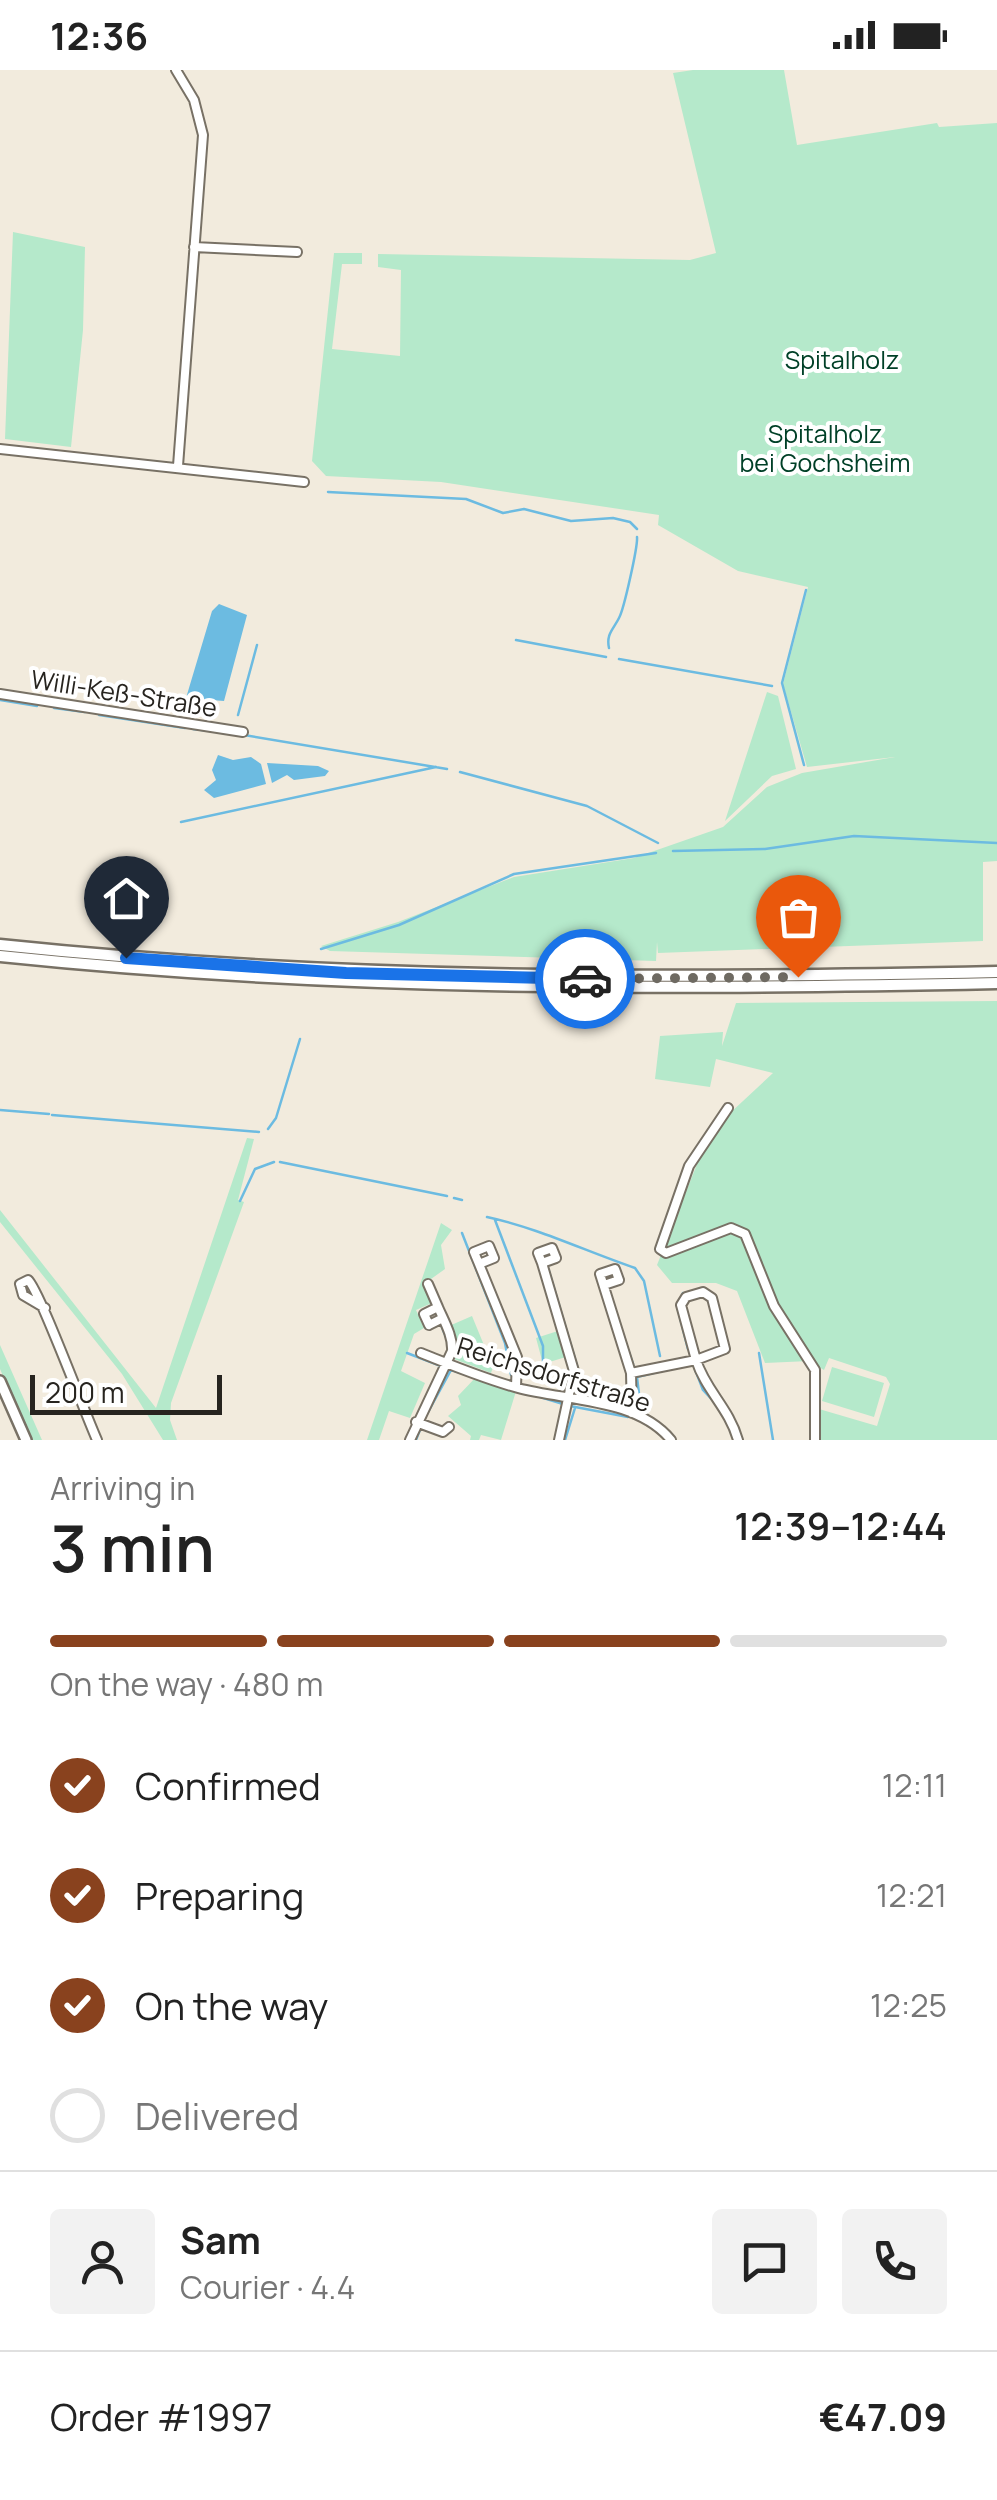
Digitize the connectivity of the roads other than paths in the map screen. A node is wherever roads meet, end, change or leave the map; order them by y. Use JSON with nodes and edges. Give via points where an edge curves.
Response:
{"nodes":[{"id":1,"x":176,"y":70,"type":"edge"},
{"id":2,"x":194,"y":247,"type":"junction"},
{"id":3,"x":297,"y":252,"type":"dead end"},
{"id":4,"x":0,"y":449,"type":"edge"},
{"id":5,"x":178,"y":466,"type":"junction"},
{"id":6,"x":304,"y":482,"type":"dead end"},
{"id":7,"x":0,"y":694,"type":"edge"},
{"id":8,"x":243,"y":732,"type":"dead end"},
{"id":9,"x":0,"y":945,"type":"edge"},
{"id":10,"x":0,"y":956,"type":"edge"},
{"id":11,"x":997,"y":972,"type":"edge"},
{"id":12,"x":997,"y":983,"type":"edge"},
{"id":13,"x":728,"y":1108,"type":"dead end"},
{"id":14,"x":468,"y":1239,"type":"dead end"},
{"id":15,"x":474,"y":1252,"type":"junction"},
{"id":16,"x":542,"y":1263,"type":"dead end"},
{"id":17,"x":479,"y":1264,"type":"junction"},
{"id":18,"x":428,"y":1284,"type":"dead end"},
{"id":19,"x":604,"y":1285,"type":"dead end"},
{"id":20,"x":45,"y":1308,"type":"dead end"},
{"id":21,"x":438,"y":1308,"type":"junction"},
{"id":22,"x":443,"y":1318,"type":"junction"},
{"id":23,"x":421,"y":1354,"type":"dead end"},
{"id":24,"x":696,"y":1360,"type":"junction"},
{"id":25,"x":449,"y":1364,"type":"junction"},
{"id":26,"x":631,"y":1374,"type":"junction"},
{"id":27,"x":0,"y":1381,"type":"edge"},
{"id":28,"x":516,"y":1388,"type":"junction"},
{"id":29,"x":571,"y":1400,"type":"junction"},
{"id":30,"x":632,"y":1413,"type":"junction"},
{"id":31,"x":416,"y":1422,"type":"junction"},
{"id":32,"x":448,"y":1427,"type":"dead end"},
{"id":33,"x":26,"y":1440,"type":"edge"},
{"id":34,"x":97,"y":1440,"type":"edge"},
{"id":35,"x":410,"y":1440,"type":"edge"},
{"id":36,"x":559,"y":1440,"type":"edge"},
{"id":37,"x":670,"y":1440,"type":"edge"},
{"id":38,"x":738,"y":1440,"type":"edge"},
{"id":39,"x":815,"y":1440,"type":"edge"}],
"edges":[{"from":1,"to":2,"type":"street","via":[[202,126]]},
{"from":2,"to":3,"type":"street"},
{"from":2,"to":5,"type":"street"},
{"from":4,"to":5,"type":"street"},
{"from":5,"to":6,"type":"street"},
{"from":7,"to":8,"type":"street","name":"Willi-Keß-Straße"},
{"from":9,"to":11,"type":"highway","via":[[461,977]]},
{"from":10,"to":12,"type":"highway","via":[[484,988]]},
{"from":13,"to":39,"type":"street","via":[[689,1166],[660,1249],[666,1254],[731,1228],[745,1234],[774,1306],[815,1370]]},
{"from":14,"to":15,"type":"street"},
{"from":15,"to":17,"type":"street"},
{"from":15,"to":17,"type":"street","via":[[489,1246],[494,1258]]},
{"from":16,"to":29,"type":"street","via":[[572,1361]]},
{"from":17,"to":28,"type":"street","via":[[517,1358]]},
{"from":18,"to":21,"type":"street"},
{"from":19,"to":26,"type":"street"},
{"from":20,"to":34,"type":"street"},
{"from":21,"to":22,"type":"street"},
{"from":21,"to":22,"type":"street","via":[[424,1314],[429,1325]]},
{"from":22,"to":25,"type":"street","via":[[453,1342]]},
{"from":23,"to":25,"type":"street","name":"Reichsdorfstraße"},
{"from":24,"to":24,"type":"street","via":[[681,1305],[703,1292],[712,1298],[725,1349]]},
{"from":24,"to":26,"type":"street"},
{"from":24,"to":38,"type":"street","via":[[706,1388],[729,1412]]},
{"from":25,"to":28,"type":"street","name":"Reichsdorfstraße"},
{"from":25,"to":31,"type":"street"},
{"from":26,"to":30,"type":"street"},
{"from":27,"to":33,"type":"main road"},
{"from":28,"to":29,"type":"street","name":"Reichsdorfstraße"},
{"from":29,"to":30,"type":"street","name":"Reichsdorfstraße"},
{"from":29,"to":36,"type":"street"},
{"from":30,"to":37,"type":"street","name":"Reichsdorfstraße"},
{"from":31,"to":32,"type":"street","via":[[444,1432]]},
{"from":31,"to":35,"type":"street"}]}
